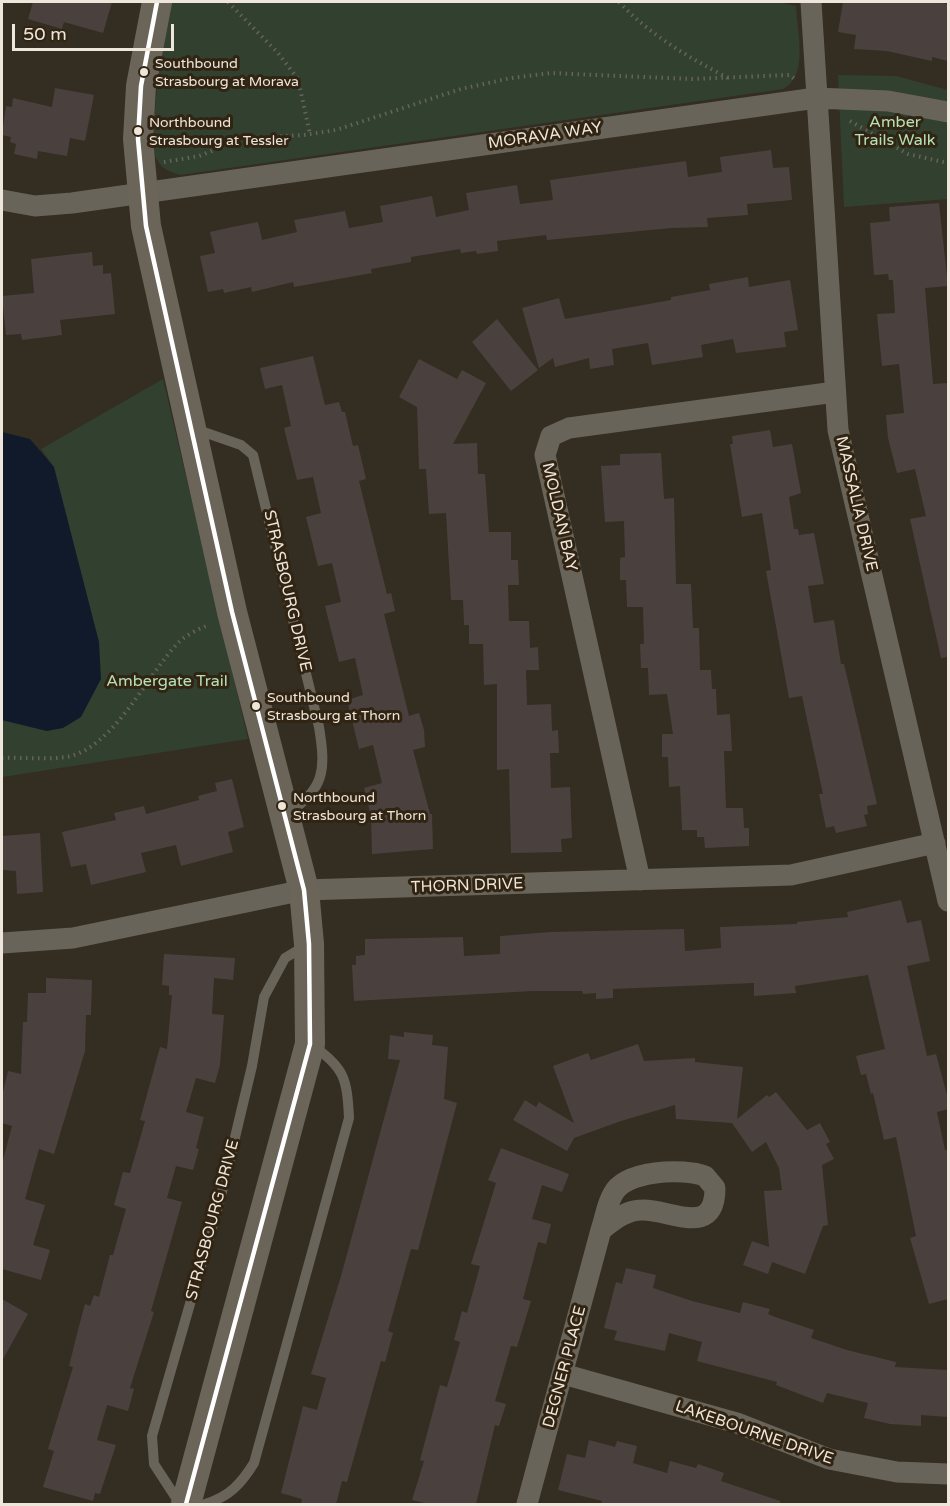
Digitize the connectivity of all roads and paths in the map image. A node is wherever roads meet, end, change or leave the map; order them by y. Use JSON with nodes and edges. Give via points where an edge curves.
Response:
{"nodes":[{"id":1,"x":157,"y":2,"type":"edge"},
{"id":2,"x":228,"y":2,"type":"edge"},
{"id":3,"x":619,"y":2,"type":"edge"},
{"id":4,"x":811,"y":2,"type":"edge"},
{"id":5,"x":729,"y":78,"type":"junction"},
{"id":6,"x":816,"y":98,"type":"junction"},
{"id":7,"x":948,"y":112,"type":"edge"},
{"id":8,"x":310,"y":134,"type":"junction"},
{"id":9,"x":140,"y":163,"type":"junction"},
{"id":10,"x":948,"y":163,"type":"edge"},
{"id":11,"x":142,"y":193,"type":"junction"},
{"id":12,"x":2,"y":200,"type":"edge"},
{"id":13,"x":835,"y":392,"type":"junction"},
{"id":14,"x":189,"y":427,"type":"junction"},
{"id":15,"x":206,"y":626,"type":"dead end"},
{"id":16,"x":2,"y":758,"type":"edge"},
{"id":17,"x":283,"y":816,"type":"junction"},
{"id":18,"x":935,"y":843,"type":"junction"},
{"id":19,"x":640,"y":880,"type":"junction"},
{"id":20,"x":304,"y":891,"type":"junction"},
{"id":21,"x":948,"y":901,"type":"edge"},
{"id":22,"x":2,"y":943,"type":"edge"},
{"id":23,"x":309,"y":944,"type":"junction"},
{"id":24,"x":310,"y":1044,"type":"junction"},
{"id":25,"x":601,"y":1230,"type":"junction"},
{"id":26,"x":563,"y":1374,"type":"junction"},
{"id":27,"x":948,"y":1474,"type":"edge"},
{"id":28,"x":180,"y":1504,"type":"edge"},
{"id":29,"x":186,"y":1504,"type":"edge"},
{"id":30,"x":205,"y":1504,"type":"edge"},
{"id":31,"x":527,"y":1504,"type":"edge"}],
"edges":[{"from":1,"to":9,"type":"street","via":[[141,86]]},
{"from":2,"to":8,"type":"path","via":[[278,53],[298,80]]},
{"from":3,"to":5,"type":"path","via":[[684,55]]},
{"from":4,"to":6,"type":"street","name":"MASSALIA DRIVE"},
{"from":5,"to":6,"type":"path","via":[[790,75]]},
{"from":5,"to":8,"type":"path","via":[[666,79],[572,73],[511,78]]},
{"from":6,"to":7,"type":"street","name":"MORAVA WAY","via":[[888,101]]},
{"from":6,"to":10,"type":"path","via":[[908,154]]},
{"from":6,"to":11,"type":"street","name":"MORAVA WAY"},
{"from":6,"to":13,"type":"street","name":"MASSALIA DRIVE"},
{"from":8,"to":9,"type":"path","via":[[245,138],[199,156]]},
{"from":9,"to":11,"type":"street"},
{"from":11,"to":12,"type":"street","name":"MORAVA WAY","via":[[35,206]]},
{"from":11,"to":14,"type":"street"},
{"from":13,"to":18,"type":"street","name":"MASSALIA DRIVE","via":[[838,430]]},
{"from":13,"to":19,"type":"street","name":"MOLDAN BAY","via":[[569,428],[551,436],[545,455]]},
{"from":14,"to":17,"type":"street"},
{"from":14,"to":17,"type":"lane","name":"STRASBOURG DRIVE","via":[[241,445],[253,455],[257,467],[324,755],[319,781],[308,800]]},
{"from":15,"to":16,"type":"path","via":[[180,640],[136,702],[90,748],[66,757]]},
{"from":17,"to":20,"type":"street"},
{"from":18,"to":19,"type":"street","name":"THORN DRIVE","via":[[791,875]]},
{"from":18,"to":21,"type":"street","name":"MASSALIA DRIVE"},
{"from":19,"to":20,"type":"street","name":"THORN DRIVE"},
{"from":20,"to":22,"type":"street","name":"THORN DRIVE","via":[[73,938]]},
{"from":20,"to":23,"type":"street"},
{"from":23,"to":24,"type":"street"},
{"from":23,"to":28,"type":"lane","name":"STRASBOURG DRIVE","via":[[285,958],[264,997],[222,1196],[152,1436],[154,1464]]},
{"from":24,"to":29,"type":"street"},
{"from":24,"to":30,"type":"lane","via":[[329,1056],[347,1082],[349,1118],[254,1463],[242,1482],[223,1499]]},
{"from":25,"to":25,"type":"street","name":"DEGNER PLACE","via":[[622,1214],[641,1209],[696,1219],[713,1204],[715,1188],[697,1173],[632,1178],[613,1193]]},
{"from":25,"to":26,"type":"street","name":"DEGNER PLACE"},
{"from":26,"to":27,"type":"street","name":"LAKEBOURNE DRIVE","via":[[737,1423],[829,1459],[897,1472]]},
{"from":26,"to":31,"type":"street","name":"DEGNER PLACE"}]}
